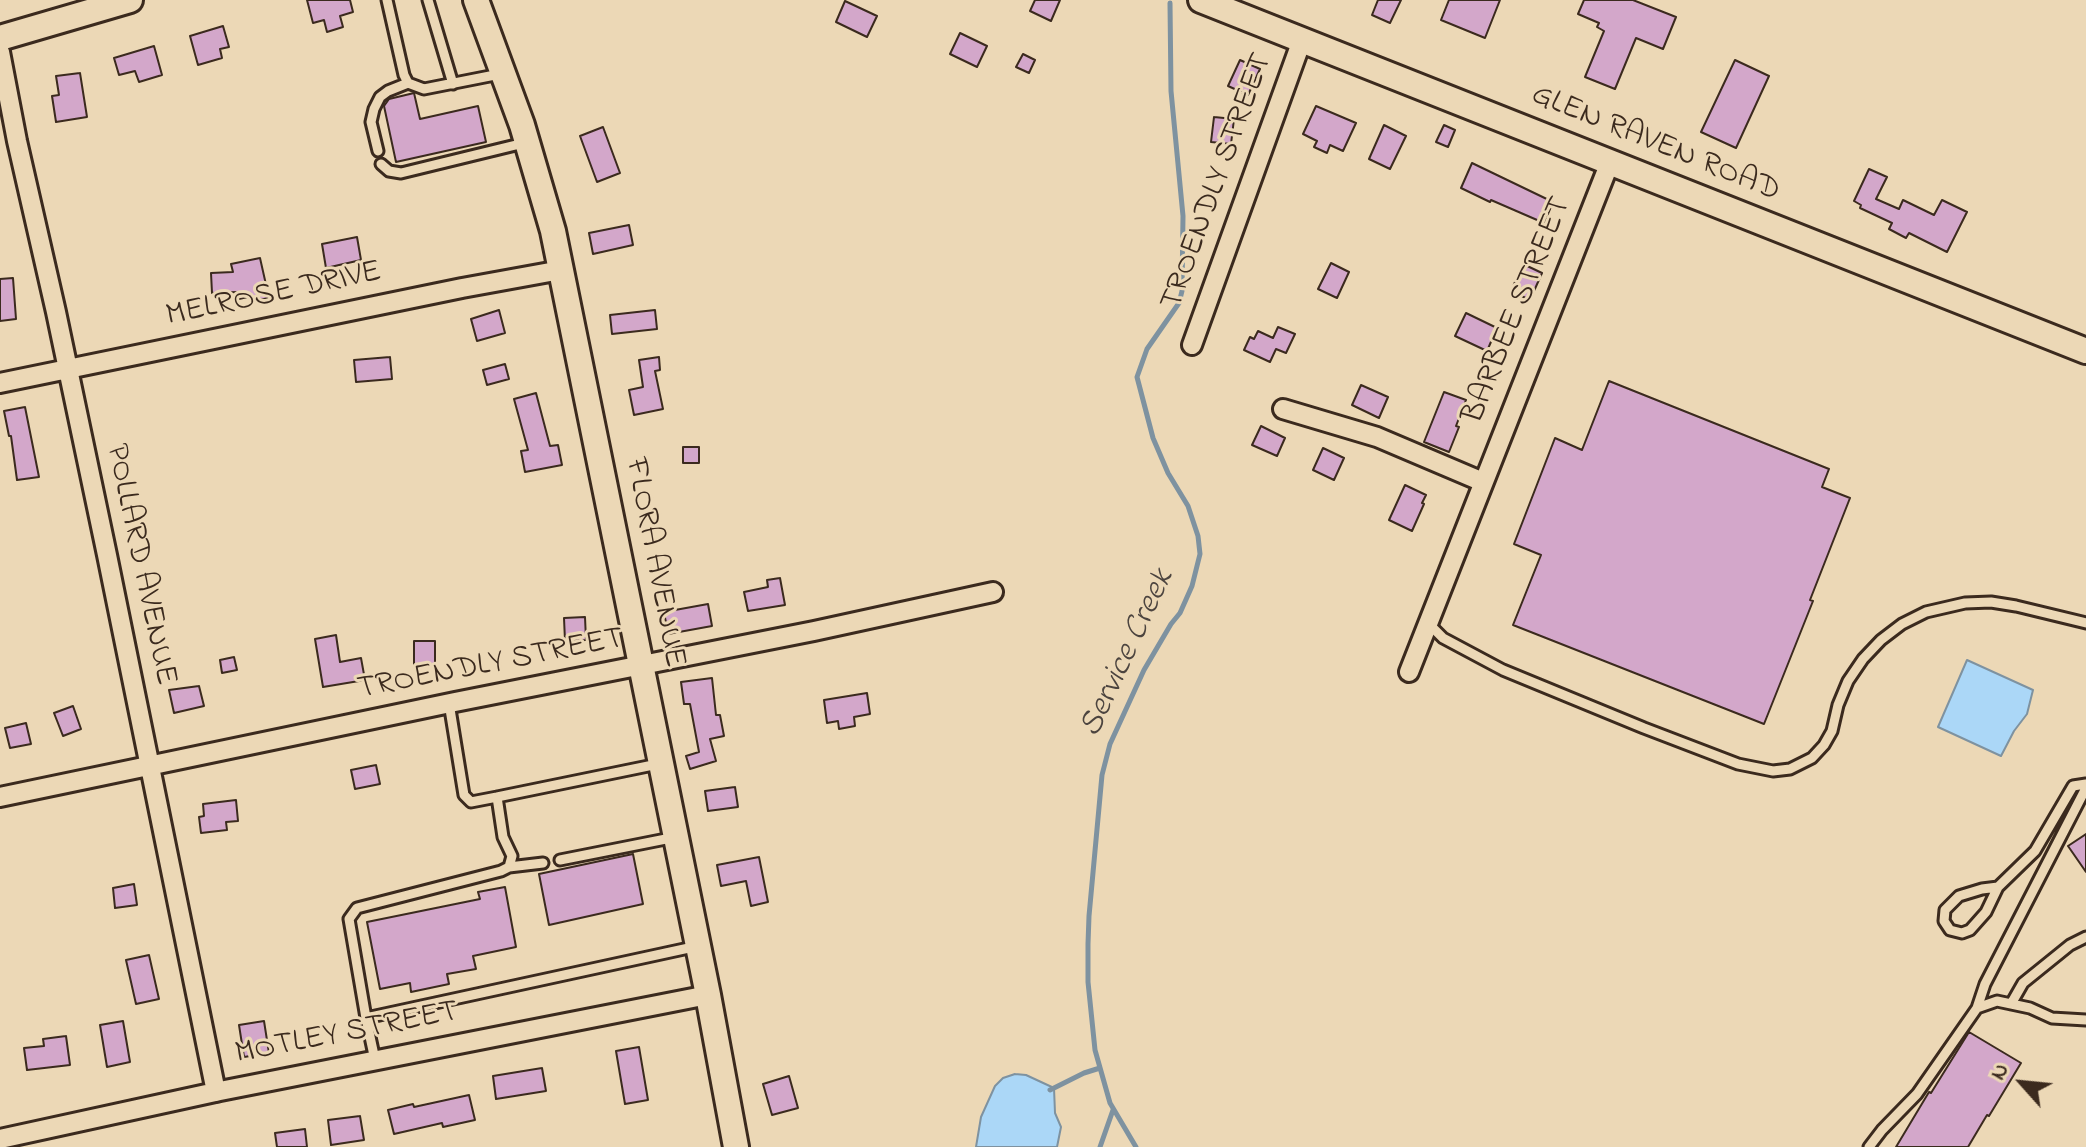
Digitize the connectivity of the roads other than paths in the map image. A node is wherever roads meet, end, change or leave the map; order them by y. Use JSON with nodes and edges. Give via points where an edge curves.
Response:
{"nodes":[{"id":1,"x":130,"y":0,"type":"edge"},
{"id":2,"x":387,"y":0,"type":"edge"},
{"id":3,"x":428,"y":0,"type":"edge"},
{"id":4,"x":476,"y":0,"type":"edge"},
{"id":5,"x":1201,"y":0,"type":"edge"},
{"id":6,"x":0,"y":38,"type":"edge"},
{"id":7,"x":1302,"y":40,"type":"junction"},
{"id":8,"x":0,"y":52,"type":"edge"},
{"id":9,"x":504,"y":73,"type":"junction"},
{"id":10,"x":408,"y":83,"type":"junction"},
{"id":11,"x":453,"y":84,"type":"junction"},
{"id":12,"x":527,"y":142,"type":"junction"},
{"id":13,"x":378,"y":151,"type":"dead end"},
{"id":14,"x":1610,"y":162,"type":"junction"},
{"id":15,"x":381,"y":164,"type":"dead end"},
{"id":16,"x":561,"y":270,"type":"junction"},
{"id":17,"x":1192,"y":345,"type":"dead end"},
{"id":18,"x":2086,"y":351,"type":"edge"},
{"id":19,"x":68,"y":369,"type":"junction"},
{"id":20,"x":0,"y":383,"type":"edge"},
{"id":21,"x":1283,"y":409,"type":"dead end"},
{"id":22,"x":1483,"y":482,"type":"junction"},
{"id":23,"x":993,"y":592,"type":"dead end"},
{"id":24,"x":1427,"y":623,"type":"junction"},
{"id":25,"x":2086,"y":623,"type":"edge"},
{"id":26,"x":641,"y":666,"type":"junction"},
{"id":27,"x":1409,"y":672,"type":"dead end"},
{"id":28,"x":449,"y":703,"type":"junction"},
{"id":29,"x":661,"y":763,"type":"junction"},
{"id":30,"x":149,"y":766,"type":"junction"},
{"id":31,"x":2086,"y":786,"type":"edge"},
{"id":32,"x":0,"y":797,"type":"edge"},
{"id":33,"x":497,"y":797,"type":"junction"},
{"id":34,"x":676,"y":837,"type":"junction"},
{"id":35,"x":560,"y":860,"type":"dead end"},
{"id":36,"x":543,"y":863,"type":"dead end"},
{"id":37,"x":509,"y":867,"type":"junction"},
{"id":38,"x":1998,"y":887,"type":"junction"},
{"id":39,"x":2086,"y":937,"type":"edge"},
{"id":40,"x":698,"y":946,"type":"junction"},
{"id":41,"x":708,"y":995,"type":"junction"},
{"id":42,"x":2011,"y":1004,"type":"junction"},
{"id":43,"x":1977,"y":1008,"type":"junction"},
{"id":44,"x":366,"y":1018,"type":"junction"},
{"id":45,"x":2086,"y":1020,"type":"edge"},
{"id":46,"x":375,"y":1060,"type":"junction"},
{"id":47,"x":216,"y":1092,"type":"junction"},
{"id":48,"x":0,"y":1139,"type":"edge"},
{"id":49,"x":736,"y":1147,"type":"edge"},
{"id":50,"x":1869,"y":1147,"type":"edge"}],
"edges":[{"from":1,"to":6,"type":"street"},
{"from":2,"to":10,"type":"lane"},
{"from":3,"to":11,"type":"lane"},
{"from":4,"to":9,"type":"street","name":"FLORA AVENUE"},
{"from":5,"to":7,"type":"street","name":"GLEN RAVEN ROAD"},
{"from":7,"to":14,"type":"street","name":"GLEN RAVEN ROAD"},
{"from":7,"to":17,"type":"street","name":"TROENDLY STREET"},
{"from":8,"to":19,"type":"street","name":"POLLARD AVENUE"},
{"from":9,"to":11,"type":"lane"},
{"from":9,"to":12,"type":"street","name":"FLORA AVENUE"},
{"from":10,"to":11,"type":"lane","via":[[424,89]]},
{"from":10,"to":13,"type":"lane","via":[[380,97],[374,109],[371,122]]},
{"from":12,"to":15,"type":"lane","via":[[401,173]]},
{"from":12,"to":16,"type":"street","name":"FLORA AVENUE"},
{"from":14,"to":18,"type":"street","name":"GLEN RAVEN ROAD"},
{"from":14,"to":22,"type":"street","name":"BARBEE STREET"},
{"from":16,"to":19,"type":"street","name":"MELROSE DRIVE"},
{"from":16,"to":26,"type":"street","name":"FLORA AVENUE"},
{"from":19,"to":20,"type":"street","name":"MELROSE DRIVE"},
{"from":19,"to":30,"type":"street","name":"POLLARD AVENUE"},
{"from":21,"to":22,"type":"street","via":[[1377,437]]},
{"from":22,"to":24,"type":"street","name":"BARBEE STREET"},
{"from":23,"to":26,"type":"street","name":"TROENDLY STREET"},
{"from":24,"to":25,"type":"lane","via":[[1443,638],[1503,670],[1738,764],[1773,771],[1812,758],[1832,731],[1848,681],[1863,659],[1902,624],[1926,612],[1991,602]]},
{"from":24,"to":27,"type":"street","name":"BARBEE STREET"},
{"from":26,"to":28,"type":"street","name":"TROENDLY STREET"},
{"from":26,"to":29,"type":"street","name":"FLORA AVENUE"},
{"from":28,"to":30,"type":"street","name":"TROENDLY STREET"},
{"from":28,"to":33,"type":"lane","via":[[464,795],[471,802]]},
{"from":29,"to":33,"type":"lane"},
{"from":29,"to":34,"type":"street","name":"FLORA AVENUE"},
{"from":30,"to":32,"type":"street","name":"TROENDLY STREET"},
{"from":30,"to":47,"type":"street","name":"POLLARD AVENUE"},
{"from":31,"to":38,"type":"lane","via":[[2073,786],[2035,851]]},
{"from":31,"to":43,"type":"lane"},
{"from":33,"to":37,"type":"lane","via":[[503,837],[512,856]]},
{"from":34,"to":35,"type":"lane"},
{"from":34,"to":40,"type":"street","name":"FLORA AVENUE"},
{"from":36,"to":37,"type":"lane"},
{"from":37,"to":44,"type":"lane","via":[[357,908],[349,919]]},
{"from":38,"to":38,"type":"lane","via":[[1970,930],[1950,930],[1945,910],[1959,896]]},
{"from":39,"to":42,"type":"lane","via":[[2023,983]]},
{"from":40,"to":41,"type":"street","name":"FLORA AVENUE"},
{"from":40,"to":44,"type":"lane"},
{"from":41,"to":46,"type":"street","name":"MOTLEY STREET"},
{"from":41,"to":49,"type":"street","name":"FLORA AVENUE"},
{"from":42,"to":43,"type":"lane","via":[[1997,1001]]},
{"from":42,"to":45,"type":"lane","via":[[2052,1018]]},
{"from":43,"to":50,"type":"lane","via":[[1917,1094]]},
{"from":44,"to":46,"type":"lane"},
{"from":46,"to":47,"type":"street","name":"MOTLEY STREET"},
{"from":47,"to":48,"type":"street","name":"MOTLEY STREET"}]}
